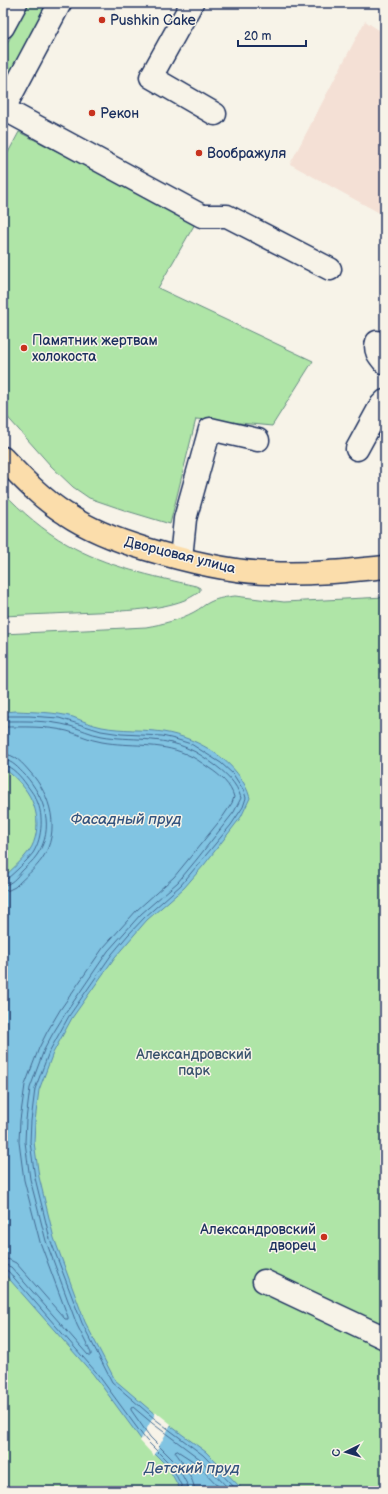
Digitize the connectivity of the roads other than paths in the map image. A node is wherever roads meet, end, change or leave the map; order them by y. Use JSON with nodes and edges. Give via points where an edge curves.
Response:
{"nodes":[{"id":1,"x":16,"y":3,"type":"edge"},
{"id":2,"x":60,"y":3,"type":"edge"},
{"id":3,"x":192,"y":3,"type":"edge"},
{"id":4,"x":3,"y":27,"type":"edge"},
{"id":5,"x":3,"y":110,"type":"edge"},
{"id":6,"x":216,"y":114,"type":"dead end"},
{"id":7,"x":330,"y":269,"type":"dead end"},
{"id":8,"x":377,"y":342,"type":"dead end"},
{"id":9,"x":385,"y":363,"type":"edge"},
{"id":10,"x":385,"y":401,"type":"edge"},
{"id":11,"x":258,"y":440,"type":"dead end"},
{"id":12,"x":357,"y":449,"type":"dead end"},
{"id":13,"x":3,"y":458,"type":"edge"},
{"id":14,"x":181,"y":558,"type":"junction"},
{"id":15,"x":385,"y":567,"type":"edge"},
{"id":16,"x":264,"y":1281,"type":"dead end"},
{"id":17,"x":385,"y":1338,"type":"edge"}],
"edges":[{"from":1,"to":4,"type":"street"},
{"from":2,"to":5,"type":"street"},
{"from":3,"to":6,"type":"street","via":[[151,77]]},
{"from":5,"to":7,"type":"street","via":[[202,216],[227,216]]},
{"from":8,"to":9,"type":"street","via":[[376,353]]},
{"from":10,"to":12,"type":"street"},
{"from":11,"to":14,"type":"street","via":[[210,429],[186,519]]},
{"from":13,"to":14,"type":"main road","name":"Дворцовая улица","via":[[28,484],[66,514],[96,531]]},
{"from":14,"to":15,"type":"main road","name":"Дворцовая улица","via":[[241,571],[269,573],[302,574]]},
{"from":16,"to":17,"type":"street"}]}
